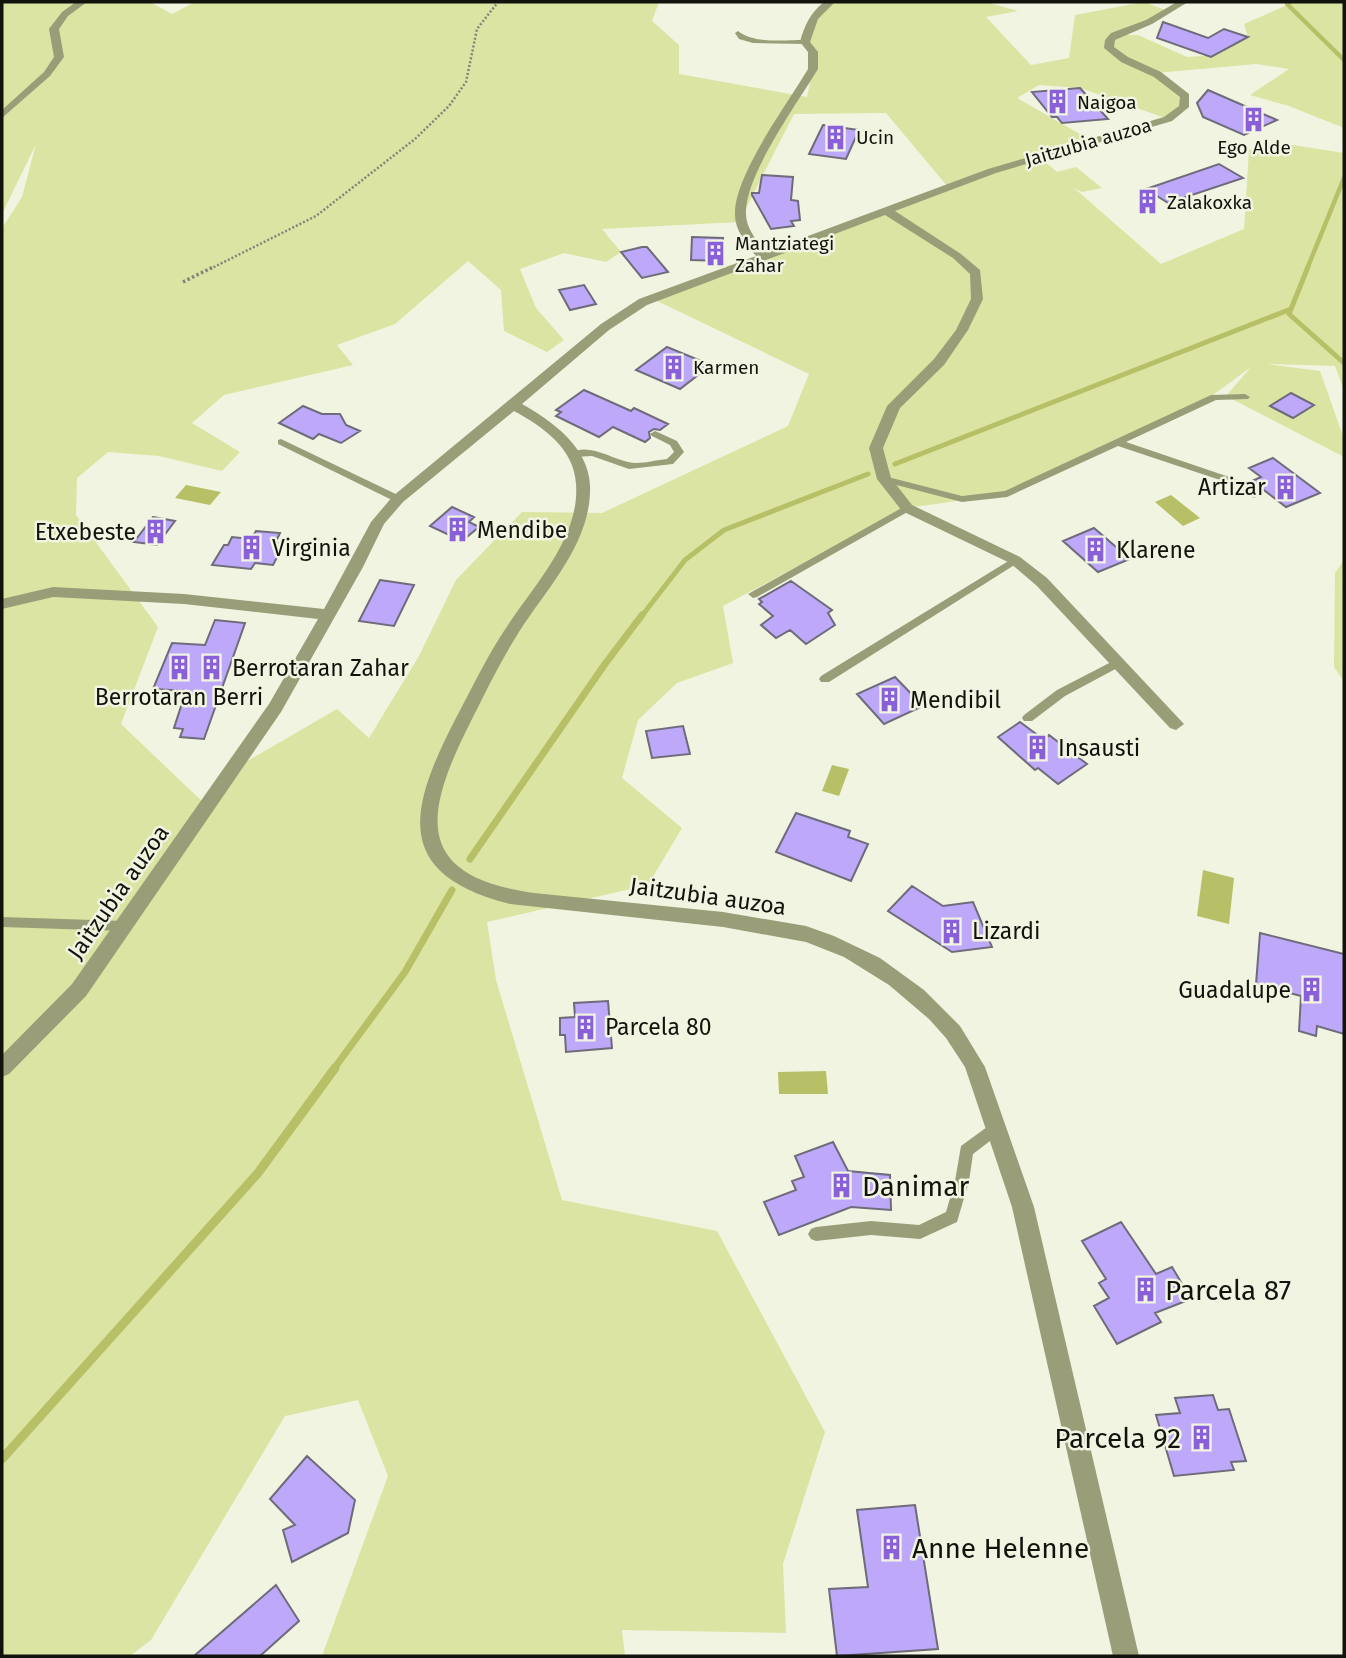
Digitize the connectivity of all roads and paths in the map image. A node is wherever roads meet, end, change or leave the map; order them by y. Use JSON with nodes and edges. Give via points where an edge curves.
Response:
{"nodes":[{"id":1,"x":82,"y":2,"type":"edge"},
{"id":2,"x":498,"y":2,"type":"edge"},
{"id":3,"x":830,"y":2,"type":"edge"},
{"id":4,"x":1183,"y":2,"type":"edge"},
{"id":5,"x":738,"y":33,"type":"dead end"},
{"id":6,"x":805,"y":42,"type":"junction"},
{"id":7,"x":2,"y":115,"type":"edge"},
{"id":8,"x":887,"y":211,"type":"junction"},
{"id":9,"x":762,"y":256,"type":"junction"},
{"id":10,"x":183,"y":282,"type":"dead end"},
{"id":11,"x":1245,"y":397,"type":"dead end"},
{"id":12,"x":513,"y":405,"type":"junction"},
{"id":13,"x":654,"y":434,"type":"dead end"},
{"id":14,"x":281,"y":442,"type":"dead end"},
{"id":15,"x":1117,"y":442,"type":"junction"},
{"id":16,"x":574,"y":454,"type":"junction"},
{"id":17,"x":884,"y":479,"type":"junction"},
{"id":18,"x":1254,"y":495,"type":"dead end"},
{"id":19,"x":398,"y":499,"type":"junction"},
{"id":20,"x":907,"y":508,"type":"junction"},
{"id":21,"x":1015,"y":560,"type":"junction"},
{"id":22,"x":753,"y":594,"type":"dead end"},
{"id":23,"x":2,"y":604,"type":"edge"},
{"id":24,"x":328,"y":615,"type":"junction"},
{"id":25,"x":1117,"y":663,"type":"junction"},
{"id":26,"x":825,"y":679,"type":"dead end"},
{"id":27,"x":1028,"y":719,"type":"dead end"},
{"id":28,"x":1176,"y":724,"type":"dead end"},
{"id":29,"x":2,"y":922,"type":"edge"},
{"id":30,"x":124,"y":926,"type":"junction"},
{"id":31,"x":2,"y":1068,"type":"edge"},
{"id":32,"x":998,"y":1126,"type":"junction"},
{"id":33,"x":816,"y":1234,"type":"dead end"},
{"id":34,"x":1126,"y":1656,"type":"edge"}],
"edges":[{"from":1,"to":7,"type":"street","via":[[54,29],[59,57],[47,74]]},
{"from":2,"to":10,"type":"path","via":[[477,29],[466,82],[415,139],[317,216]]},
{"from":3,"to":6,"type":"street","via":[[807,28]]},
{"from":4,"to":8,"type":"street","name":"Jaitzubia auzoa","via":[[1110,40],[1109,48],[1117,56],[1155,73],[1185,96],[1184,107],[1168,119],[1037,155]]},
{"from":5,"to":6,"type":"lane","via":[[753,41]]},
{"from":6,"to":9,"type":"street","via":[[813,52],[813,69],[758,160],[739,211],[747,236]]},
{"from":8,"to":9,"type":"street","name":"Jaitzubia auzoa"},
{"from":8,"to":17,"type":"street","via":[[976,273],[977,299],[939,362],[894,405],[876,448]]},
{"from":9,"to":12,"type":"street","name":"Jaitzubia auzoa","via":[[643,302],[605,327]]},
{"from":11,"to":15,"type":"lane","via":[[1214,397]]},
{"from":12,"to":16,"type":"street","name":"Jaitzubia auzoa","via":[[557,434]]},
{"from":12,"to":19,"type":"street","name":"Jaitzubia auzoa"},
{"from":13,"to":16,"type":"lane","via":[[674,443],[679,452],[670,462],[629,466],[593,453]]},
{"from":14,"to":19,"type":"lane"},
{"from":15,"to":17,"type":"lane","via":[[1007,494],[962,499]]},
{"from":15,"to":18,"type":"lane","via":[[1238,483]]},
{"from":16,"to":32,"type":"street","name":"Jaitzubia auzoa","via":[[583,482],[584,506],[573,535],[513,630],[439,768],[428,805],[428,837],[447,866],[485,889],[529,899],[710,916],[810,935],[859,956],[920,996],[966,1050]]},
{"from":17,"to":20,"type":"street"},
{"from":19,"to":24,"type":"street","name":"Jaitzubia auzoa","via":[[378,523]]},
{"from":20,"to":21,"type":"street"},
{"from":20,"to":22,"type":"lane"},
{"from":21,"to":25,"type":"street","via":[[1042,582]]},
{"from":21,"to":26,"type":"lane"},
{"from":23,"to":24,"type":"street","via":[[53,592],[184,599]]},
{"from":24,"to":30,"type":"street","name":"Jaitzubia auzoa","via":[[275,708]]},
{"from":25,"to":27,"type":"lane","via":[[1061,693]]},
{"from":25,"to":28,"type":"street"},
{"from":29,"to":30,"type":"lane"},
{"from":30,"to":31,"type":"street","name":"Jaitzubia auzoa","via":[[79,990]]},
{"from":32,"to":33,"type":"lane","via":[[966,1151],[952,1217],[920,1232],[871,1228]]},
{"from":32,"to":34,"type":"street","name":"Jaitzubia auzoa","via":[[1035,1247]]}]}
